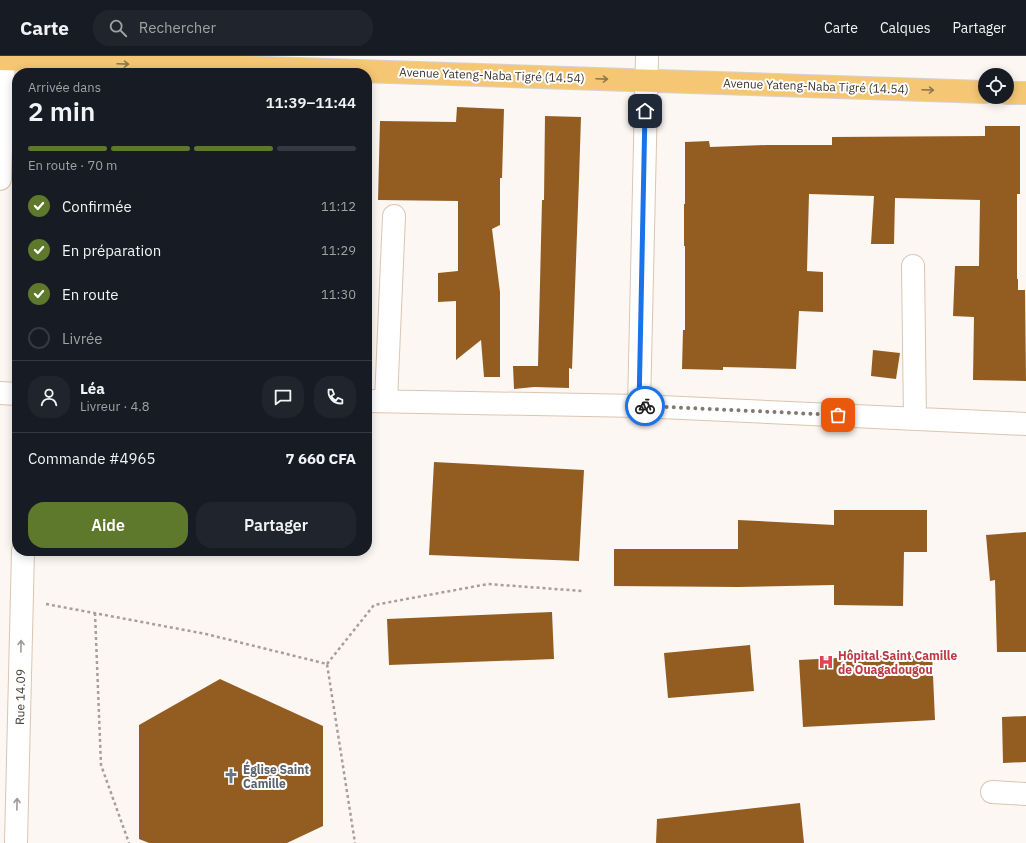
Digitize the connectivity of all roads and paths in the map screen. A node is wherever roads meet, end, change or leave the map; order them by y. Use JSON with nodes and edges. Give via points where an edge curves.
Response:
{"nodes":[{"id":1,"x":647,"y":56,"type":"edge"},
{"id":2,"x":2,"y":58,"type":"edge"},
{"id":3,"x":42,"y":63,"type":"edge"},
{"id":4,"x":220,"y":68,"type":"edge"},
{"id":5,"x":372,"y":72,"type":"edge"},
{"id":6,"x":646,"y":80,"type":"junction"},
{"id":7,"x":978,"y":92,"type":"edge"},
{"id":8,"x":1014,"y":93,"type":"edge"},
{"id":9,"x":1026,"y":93,"type":"edge"},
{"id":10,"x":0,"y":179,"type":"edge"},
{"id":11,"x":394,"y":216,"type":"dead end"},
{"id":12,"x":913,"y":266,"type":"dead end"},
{"id":13,"x":0,"y":394,"type":"edge"},
{"id":14,"x":12,"y":394,"type":"edge"},
{"id":15,"x":376,"y":401,"type":"edge"},
{"id":16,"x":639,"y":406,"type":"junction"},
{"id":17,"x":915,"y":419,"type":"junction"},
{"id":18,"x":1026,"y":424,"type":"edge"},
{"id":19,"x":23,"y":556,"type":"edge"},
{"id":20,"x":582,"y":591,"type":"dead end"},
{"id":21,"x":22,"y":600,"type":"junction"},
{"id":22,"x":95,"y":613,"type":"junction"},
{"id":23,"x":327,"y":664,"type":"junction"},
{"id":24,"x":992,"y":792,"type":"dead end"},
{"id":25,"x":1026,"y":794,"type":"edge"},
{"id":26,"x":16,"y":843,"type":"edge"},
{"id":27,"x":129,"y":843,"type":"edge"},
{"id":28,"x":354,"y":843,"type":"edge"}],
"edges":[{"from":1,"to":6,"type":"street"},
{"from":2,"to":3,"type":"main road","name":"Avenue Yateng-Naba Tigré (14.54)"},
{"from":2,"to":10,"type":"street"},
{"from":3,"to":4,"type":"main road","name":"Avenue Yateng-Naba Tigré (14.54)","one_way":true},
{"from":5,"to":6,"type":"main road","name":"Avenue Yateng-Naba Tigré (14.54)","one_way":true},
{"from":6,"to":7,"type":"main road","name":"Avenue Yateng-Naba Tigré (14.54)","one_way":true},
{"from":6,"to":16,"type":"street"},
{"from":8,"to":9,"type":"main road"},
{"from":11,"to":15,"type":"street"},
{"from":12,"to":17,"type":"street"},
{"from":13,"to":14,"type":"street"},
{"from":15,"to":16,"type":"street"},
{"from":16,"to":17,"type":"street"},
{"from":17,"to":18,"type":"street"},
{"from":19,"to":21,"type":"street","name":"Rue 14.09"},
{"from":20,"to":23,"type":"path","via":[[488,584],[374,605]]},
{"from":21,"to":22,"type":"path"},
{"from":26,"to":21,"type":"street","name":"Rue 14.09","one_way":true},
{"from":22,"to":23,"type":"path","via":[[206,634]]},
{"from":22,"to":27,"type":"path","via":[[101,765]]},
{"from":23,"to":28,"type":"path"},
{"from":24,"to":25,"type":"street"}]}
